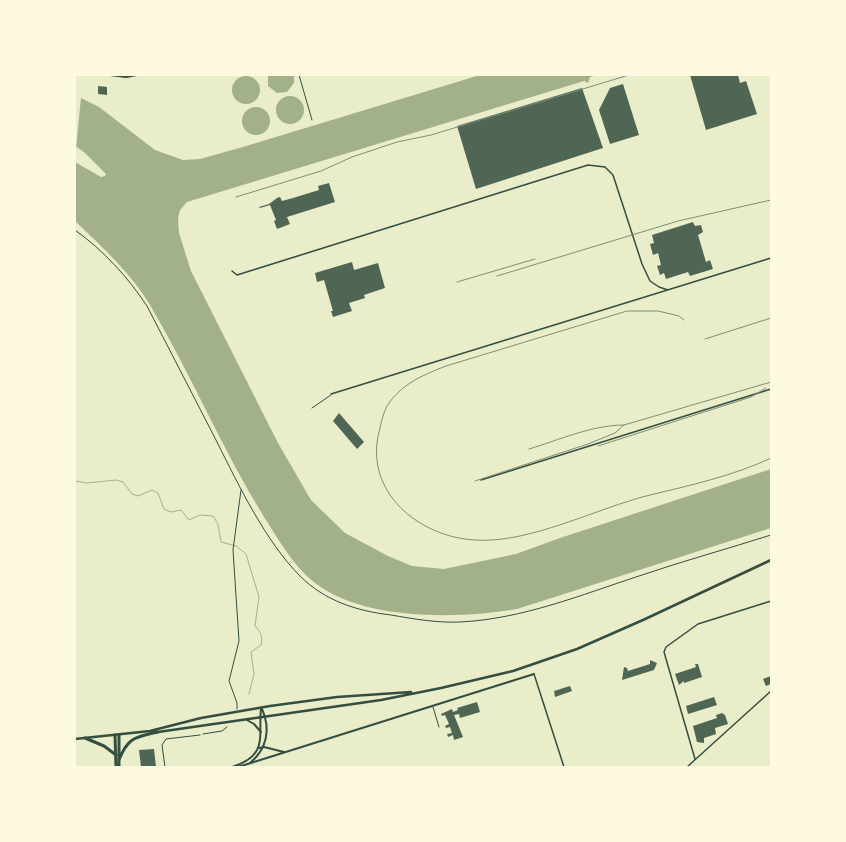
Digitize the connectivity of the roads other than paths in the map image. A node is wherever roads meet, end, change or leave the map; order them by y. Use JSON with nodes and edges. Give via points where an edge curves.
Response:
{"nodes":[{"id":1,"x":110,"y":75,"type":"edge"},
{"id":2,"x":137,"y":75,"type":"edge"},
{"id":3,"x":300,"y":75,"type":"edge"},
{"id":4,"x":312,"y":120,"type":"dead end"},
{"id":5,"x":771,"y":258,"type":"edge"},
{"id":6,"x":232,"y":271,"type":"dead end"},
{"id":7,"x":668,"y":290,"type":"junction"},
{"id":8,"x":771,"y":389,"type":"edge"},
{"id":9,"x":331,"y":394,"type":"joint"},
{"id":10,"x":312,"y":408,"type":"dead end"},
{"id":11,"x":481,"y":480,"type":"dead end"},
{"id":12,"x":771,"y":560,"type":"edge"},
{"id":13,"x":771,"y":601,"type":"edge"},
{"id":14,"x":534,"y":674,"type":"joint"},
{"id":15,"x":424,"y":691,"type":"junction"},
{"id":16,"x":771,"y":691,"type":"edge"},
{"id":17,"x":433,"y":707,"type":"junction"},
{"id":18,"x":261,"y":708,"type":"junction"},
{"id":19,"x":265,"y":715,"type":"junction"},
{"id":20,"x":260,"y":716,"type":"junction"},
{"id":21,"x":242,"y":719,"type":"junction"},
{"id":22,"x":439,"y":727,"type":"dead end"},
{"id":23,"x":150,"y":731,"type":"junction"},
{"id":24,"x":158,"y":732,"type":"junction"},
{"id":25,"x":262,"y":733,"type":"junction"},
{"id":26,"x":114,"y":735,"type":"junction"},
{"id":27,"x":119,"y":735,"type":"junction"},
{"id":28,"x":200,"y":735,"type":"road end"},
{"id":29,"x":85,"y":738,"type":"junction"},
{"id":30,"x":75,"y":739,"type":"edge"},
{"id":31,"x":264,"y":747,"type":"junction"},
{"id":32,"x":259,"y":748,"type":"junction"},
{"id":33,"x":290,"y":751,"type":"junction"},
{"id":34,"x":116,"y":755,"type":"junction"},
{"id":35,"x":695,"y":759,"type":"junction"},
{"id":36,"x":119,"y":760,"type":"junction"},
{"id":37,"x":250,"y":764,"type":"junction"},
{"id":38,"x":118,"y":767,"type":"edge"},
{"id":39,"x":165,"y":767,"type":"edge"},
{"id":40,"x":232,"y":767,"type":"edge"},
{"id":41,"x":238,"y":767,"type":"edge"},
{"id":42,"x":564,"y":767,"type":"edge"},
{"id":43,"x":686,"y":767,"type":"edge"}],
"edges":[{"from":1,"to":2,"type":"street"},
{"from":3,"to":4,"type":"lane"},
{"from":5,"to":7,"type":"street"},
{"from":6,"to":7,"type":"street","via":[[237,275],[588,165],[596,165],[605,167],[612,175],[631,235],[650,281],[659,288]]},
{"from":7,"to":9,"type":"street"},
{"from":8,"to":11,"type":"street"},
{"from":9,"to":10,"type":"lane"},
{"from":12,"to":15,"type":"main road","via":[[576,649],[490,677]]},
{"from":13,"to":35,"type":"street","via":[[698,624],[666,647],[666,663]]},
{"from":14,"to":17,"type":"street"},
{"from":14,"to":42,"type":"street"},
{"from":15,"to":18,"type":"main road","via":[[337,697]]},
{"from":15,"to":19,"type":"main road","via":[[381,700]]},
{"from":16,"to":35,"type":"street"},
{"from":17,"to":22,"type":"lane"},
{"from":17,"to":33,"type":"street"},
{"from":18,"to":19,"type":"street"},
{"from":18,"to":20,"type":"street"},
{"from":18,"to":23,"type":"main road"},
{"from":19,"to":20,"type":"main road"},
{"from":19,"to":31,"type":"street","via":[[267,737]]},
{"from":20,"to":21,"type":"main road"},
{"from":20,"to":25,"type":"street"},
{"from":21,"to":24,"type":"main road"},
{"from":21,"to":25,"type":"street","via":[[254,724]]},
{"from":23,"to":24,"type":"main road"},
{"from":23,"to":27,"type":"main road"},
{"from":24,"to":36,"type":"highway","via":[[130,740]]},
{"from":25,"to":32,"type":"street"},
{"from":26,"to":27,"type":"main road"},
{"from":26,"to":29,"type":"main road"},
{"from":26,"to":34,"type":"highway"},
{"from":27,"to":36,"type":"highway"},
{"from":28,"to":39,"type":"lane","via":[[164,741],[162,745]]},
{"from":29,"to":30,"type":"main road"},
{"from":29,"to":34,"type":"highway","via":[[104,746]]},
{"from":31,"to":32,"type":"street"},
{"from":31,"to":33,"type":"street","via":[[279,752]]},
{"from":31,"to":37,"type":"street"},
{"from":32,"to":40,"type":"street","via":[[245,762]]},
{"from":33,"to":37,"type":"street"},
{"from":34,"to":38,"type":"highway"},
{"from":35,"to":43,"type":"street"},
{"from":36,"to":38,"type":"highway"},
{"from":37,"to":41,"type":"street"}]}
